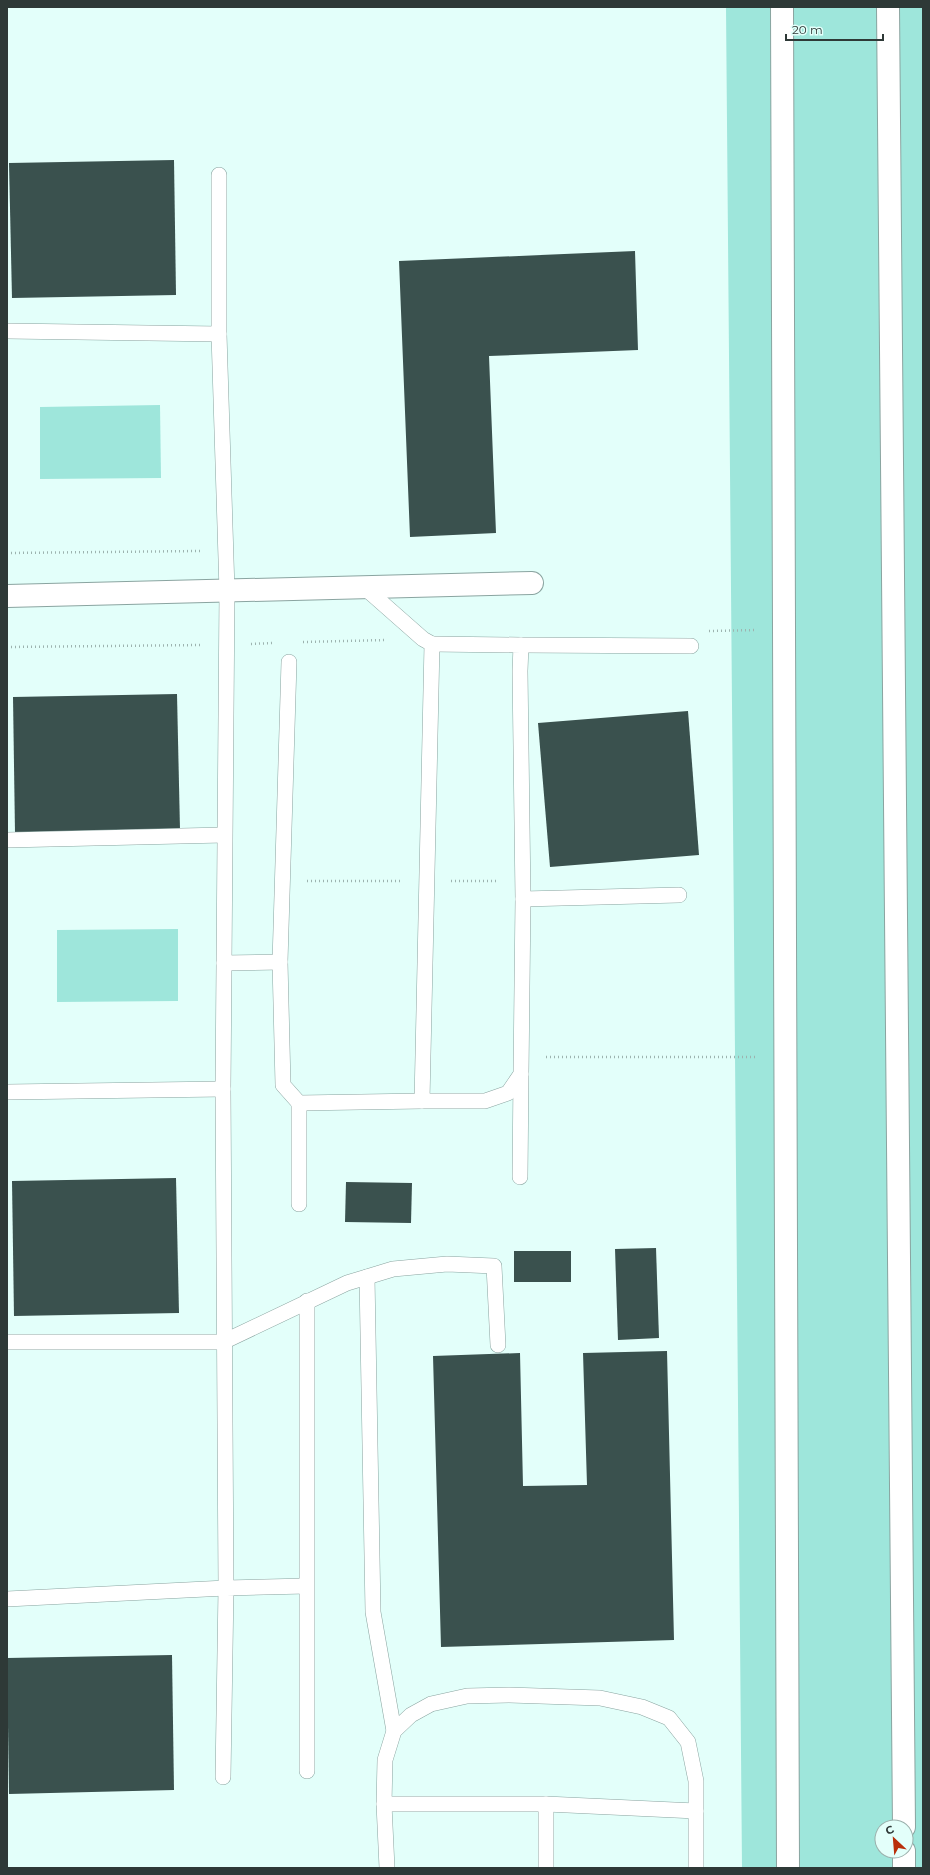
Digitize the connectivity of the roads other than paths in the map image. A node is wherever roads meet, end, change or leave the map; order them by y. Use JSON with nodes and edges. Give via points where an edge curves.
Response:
{"nodes":[{"id":1,"x":782,"y":7,"type":"edge"},
{"id":2,"x":888,"y":7,"type":"edge"},
{"id":3,"x":219,"y":175,"type":"dead end"},
{"id":4,"x":7,"y":331,"type":"edge"},
{"id":5,"x":219,"y":334,"type":"junction"},
{"id":6,"x":532,"y":583,"type":"dead end"},
{"id":7,"x":364,"y":587,"type":"junction"},
{"id":8,"x":227,"y":590,"type":"junction"},
{"id":9,"x":7,"y":596,"type":"edge"},
{"id":10,"x":432,"y":644,"type":"junction"},
{"id":11,"x":521,"y":645,"type":"junction"},
{"id":12,"x":690,"y":646,"type":"dead end"},
{"id":13,"x":289,"y":662,"type":"dead end"},
{"id":14,"x":224,"y":835,"type":"junction"},
{"id":15,"x":7,"y":840,"type":"edge"},
{"id":16,"x":679,"y":894,"type":"dead end"},
{"id":17,"x":523,"y":898,"type":"junction"},
{"id":18,"x":280,"y":962,"type":"junction"},
{"id":19,"x":224,"y":963,"type":"junction"},
{"id":20,"x":521,"y":1074,"type":"junction"},
{"id":21,"x":223,"y":1089,"type":"junction"},
{"id":22,"x":7,"y":1092,"type":"edge"},
{"id":23,"x":422,"y":1101,"type":"junction"},
{"id":24,"x":299,"y":1103,"type":"junction"},
{"id":25,"x":520,"y":1177,"type":"dead end"},
{"id":26,"x":298,"y":1204,"type":"dead end"},
{"id":27,"x":367,"y":1277,"type":"junction"},
{"id":28,"x":307,"y":1301,"type":"junction"},
{"id":29,"x":7,"y":1342,"type":"edge"},
{"id":30,"x":223,"y":1342,"type":"junction"},
{"id":31,"x":498,"y":1345,"type":"dead end"},
{"id":32,"x":306,"y":1586,"type":"junction"},
{"id":33,"x":226,"y":1588,"type":"junction"},
{"id":34,"x":7,"y":1599,"type":"edge"},
{"id":35,"x":394,"y":1731,"type":"junction"},
{"id":36,"x":307,"y":1771,"type":"dead end"},
{"id":37,"x":223,"y":1777,"type":"dead end"},
{"id":38,"x":384,"y":1804,"type":"junction"},
{"id":39,"x":546,"y":1804,"type":"junction"},
{"id":40,"x":696,"y":1811,"type":"junction"},
{"id":41,"x":904,"y":1819,"type":"edge"},
{"id":42,"x":387,"y":1868,"type":"edge"},
{"id":43,"x":546,"y":1868,"type":"edge"},
{"id":44,"x":696,"y":1868,"type":"edge"},
{"id":45,"x":788,"y":1868,"type":"edge"}],
"edges":[{"from":1,"to":45,"type":"street"},
{"from":2,"to":41,"type":"street"},
{"from":3,"to":5,"type":"lane"},
{"from":4,"to":5,"type":"lane"},
{"from":5,"to":8,"type":"lane"},
{"from":6,"to":7,"type":"street"},
{"from":7,"to":8,"type":"street"},
{"from":7,"to":10,"type":"lane","via":[[422,639]]},
{"from":8,"to":9,"type":"street"},
{"from":8,"to":14,"type":"lane"},
{"from":10,"to":11,"type":"lane"},
{"from":10,"to":23,"type":"lane"},
{"from":11,"to":12,"type":"lane"},
{"from":11,"to":17,"type":"lane"},
{"from":13,"to":18,"type":"lane"},
{"from":14,"to":15,"type":"lane"},
{"from":14,"to":19,"type":"lane"},
{"from":16,"to":17,"type":"lane"},
{"from":17,"to":20,"type":"lane"},
{"from":18,"to":19,"type":"lane"},
{"from":18,"to":24,"type":"lane","via":[[283,1085]]},
{"from":19,"to":21,"type":"lane"},
{"from":20,"to":23,"type":"lane","via":[[508,1093],[485,1101]]},
{"from":20,"to":25,"type":"lane"},
{"from":21,"to":22,"type":"lane"},
{"from":21,"to":30,"type":"lane"},
{"from":23,"to":24,"type":"lane"},
{"from":24,"to":26,"type":"lane"},
{"from":27,"to":28,"type":"lane"},
{"from":27,"to":31,"type":"lane","via":[[393,1269],[447,1264],[494,1266]]},
{"from":27,"to":35,"type":"lane","via":[[373,1612]]},
{"from":28,"to":30,"type":"lane"},
{"from":28,"to":32,"type":"lane"},
{"from":29,"to":30,"type":"lane"},
{"from":30,"to":33,"type":"lane"},
{"from":32,"to":33,"type":"lane"},
{"from":32,"to":36,"type":"lane"},
{"from":33,"to":34,"type":"lane"},
{"from":33,"to":37,"type":"lane"},
{"from":35,"to":38,"type":"lane","via":[[385,1760]]},
{"from":35,"to":40,"type":"lane","via":[[411,1715],[431,1704],[468,1696],[600,1698],[642,1707],[669,1718],[688,1742],[696,1781]]},
{"from":38,"to":39,"type":"lane"},
{"from":38,"to":42,"type":"lane"},
{"from":39,"to":40,"type":"lane"},
{"from":39,"to":43,"type":"lane"},
{"from":40,"to":44,"type":"lane"}]}
